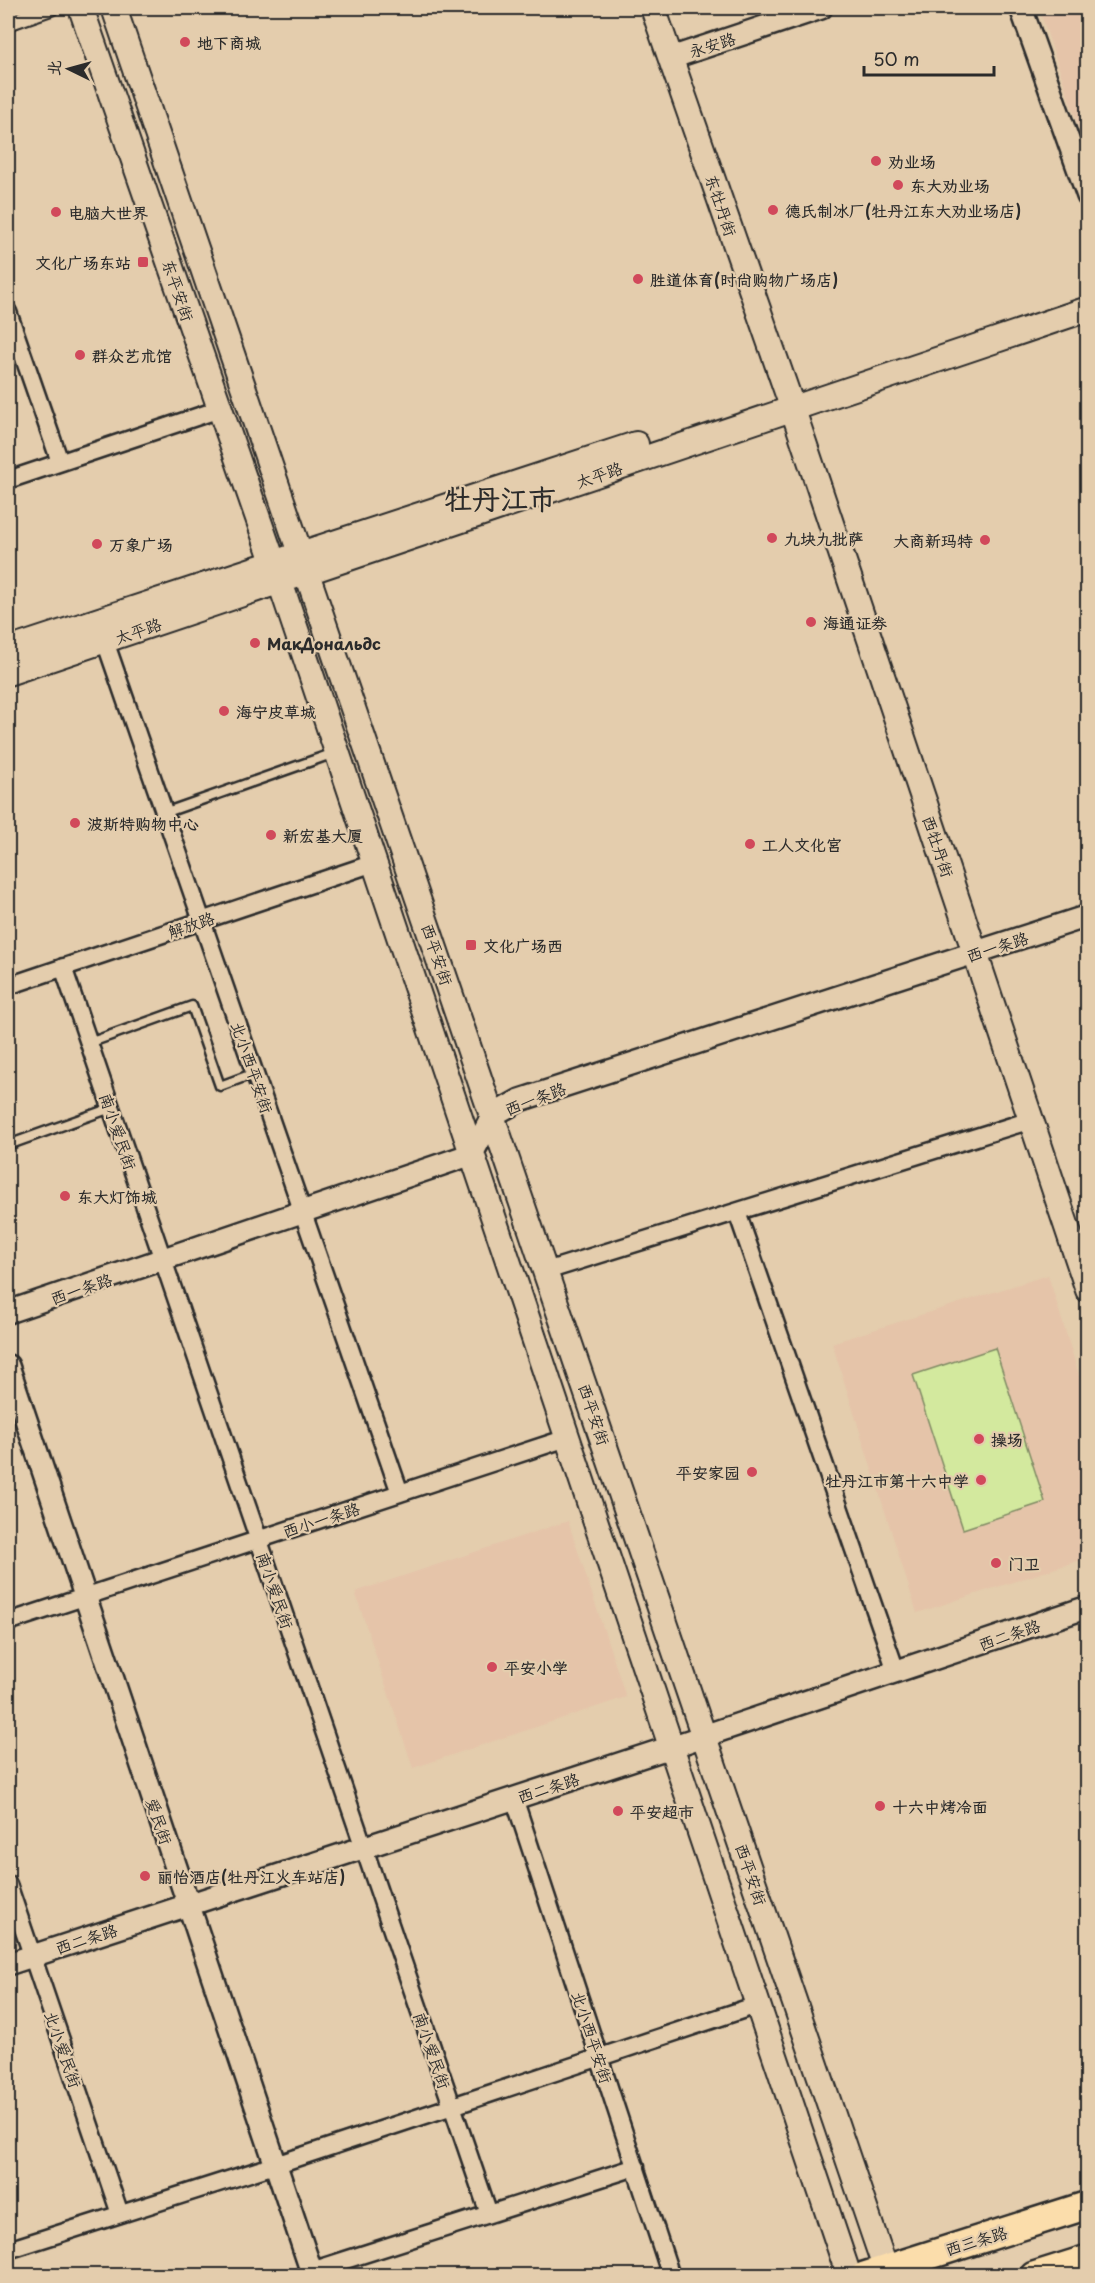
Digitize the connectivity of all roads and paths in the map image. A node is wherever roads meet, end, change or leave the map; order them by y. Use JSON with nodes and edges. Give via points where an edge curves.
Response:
{"nodes":[{"id":1,"x":51,"y":8,"type":"edge"},
{"id":2,"x":81,"y":8,"type":"edge"},
{"id":3,"x":114,"y":8,"type":"edge"},
{"id":4,"x":653,"y":8,"type":"edge"},
{"id":5,"x":821,"y":8,"type":"edge"},
{"id":6,"x":1021,"y":8,"type":"edge"},
{"id":7,"x":8,"y":23,"type":"edge"},
{"id":8,"x":671,"y":58,"type":"junction"},
{"id":9,"x":1088,"y":196,"type":"edge"},
{"id":10,"x":1088,"y":293,"type":"edge"},
{"id":11,"x":1088,"y":309,"type":"edge"},
{"id":12,"x":8,"y":312,"type":"edge"},
{"id":13,"x":790,"y":402,"type":"junction"},
{"id":14,"x":220,"y":409,"type":"junction"},
{"id":15,"x":60,"y":462,"type":"junction"},
{"id":16,"x":8,"y":480,"type":"edge"},
{"id":17,"x":304,"y":563,"type":"junction"},
{"id":18,"x":277,"y":572,"type":"junction"},
{"id":19,"x":105,"y":641,"type":"junction"},
{"id":20,"x":8,"y":650,"type":"edge"},
{"id":21,"x":8,"y":673,"type":"edge"},
{"id":22,"x":337,"y":752,"type":"junction"},
{"id":23,"x":164,"y":813,"type":"junction"},
{"id":24,"x":374,"y":862,"type":"junction"},
{"id":25,"x":1088,"y":916,"type":"edge"},
{"id":26,"x":201,"y":920,"type":"junction"},
{"id":27,"x":975,"y":954,"type":"junction"},
{"id":28,"x":63,"y":967,"type":"junction"},
{"id":29,"x":8,"y":986,"type":"edge"},
{"id":30,"x":89,"y":1043,"type":"junction"},
{"id":31,"x":255,"y":1073,"type":"junction"},
{"id":32,"x":111,"y":1108,"type":"junction"},
{"id":33,"x":493,"y":1115,"type":"junction"},
{"id":34,"x":1031,"y":1120,"type":"junction"},
{"id":35,"x":8,"y":1145,"type":"edge"},
{"id":36,"x":472,"y":1154,"type":"junction"},
{"id":37,"x":737,"y":1212,"type":"junction"},
{"id":38,"x":303,"y":1213,"type":"junction"},
{"id":39,"x":1082,"y":1259,"type":"edge"},
{"id":40,"x":163,"y":1260,"type":"junction"},
{"id":41,"x":546,"y":1272,"type":"junction"},
{"id":42,"x":1088,"y":1290,"type":"edge"},
{"id":43,"x":8,"y":1312,"type":"edge"},
{"id":44,"x":8,"y":1366,"type":"edge"},
{"id":45,"x":567,"y":1438,"type":"junction"},
{"id":46,"x":400,"y":1493,"type":"junction"},
{"id":47,"x":258,"y":1540,"type":"junction"},
{"id":48,"x":85,"y":1597,"type":"junction"},
{"id":49,"x":1088,"y":1607,"type":"edge"},
{"id":50,"x":8,"y":1622,"type":"edge"},
{"id":51,"x":897,"y":1671,"type":"junction"},
{"id":52,"x":705,"y":1736,"type":"junction"},
{"id":53,"x":670,"y":1747,"type":"junction"},
{"id":54,"x":514,"y":1798,"type":"junction"},
{"id":55,"x":364,"y":1848,"type":"junction"},
{"id":56,"x":8,"y":1884,"type":"edge"},
{"id":57,"x":188,"y":1905,"type":"junction"},
{"id":58,"x":32,"y":1956,"type":"junction"},
{"id":59,"x":8,"y":1964,"type":"edge"},
{"id":60,"x":757,"y":2005,"type":"junction"},
{"id":61,"x":600,"y":2057,"type":"junction"},
{"id":62,"x":452,"y":2106,"type":"junction"},
{"id":63,"x":275,"y":2165,"type":"junction"},
{"id":64,"x":636,"y":2167,"type":"junction"},
{"id":65,"x":1088,"y":2205,"type":"edge"},
{"id":66,"x":120,"y":2214,"type":"junction"},
{"id":67,"x":489,"y":2214,"type":"junction"},
{"id":68,"x":8,"y":2250,"type":"edge"},
{"id":69,"x":1088,"y":2259,"type":"edge"},
{"id":70,"x":312,"y":2273,"type":"edge"},
{"id":71,"x":879,"y":2273,"type":"edge"},
{"id":72,"x":671,"y":2276,"type":"edge"},
{"id":73,"x":849,"y":2276,"type":"edge"},
{"id":74,"x":1034,"y":2276,"type":"edge"}],
"edges":[{"from":1,"to":7,"type":"street"},
{"from":2,"to":14,"type":"main road","name":"东平安街"},
{"from":3,"to":17,"type":"main road","name":"东平安街"},
{"from":4,"to":8,"type":"main road","name":"东牡丹街"},
{"from":5,"to":8,"type":"street","name":"永安路"},
{"from":6,"to":9,"type":"street"},
{"from":8,"to":13,"type":"main road","name":"东牡丹街"},
{"from":10,"to":13,"type":"main road","name":"太平路"},
{"from":11,"to":13,"type":"main road","name":"太平路"},
{"from":12,"to":15,"type":"street"},
{"from":13,"to":17,"type":"main road","name":"太平路"},
{"from":13,"to":27,"type":"main road","name":"西牡丹街"},
{"from":14,"to":15,"type":"street"},
{"from":14,"to":18,"type":"main road","name":"东平安街"},
{"from":15,"to":16,"type":"street"},
{"from":17,"to":18,"type":"main road","name":"太平路"},
{"from":17,"to":33,"type":"main road","name":"西平安街"},
{"from":18,"to":19,"type":"main road","name":"太平路"},
{"from":18,"to":20,"type":"main road","name":"太平路"},
{"from":18,"to":22,"type":"main road","name":"西平安街"},
{"from":19,"to":21,"type":"main road","name":"太平路"},
{"from":19,"to":23,"type":"street","name":"北小西平安街"},
{"from":22,"to":23,"type":"lane"},
{"from":22,"to":24,"type":"main road","name":"西平安街"},
{"from":23,"to":26,"type":"street","name":"北小西平安街"},
{"from":24,"to":26,"type":"street","name":"解放路"},
{"from":24,"to":36,"type":"main road","name":"西平安街"},
{"from":25,"to":27,"type":"street","name":"西一条路"},
{"from":26,"to":28,"type":"street","name":"解放路"},
{"from":26,"to":31,"type":"street","name":"北小西平安街"},
{"from":27,"to":33,"type":"street","name":"西一条路","via":[[520,1100]]},
{"from":27,"to":34,"type":"main road","name":"西牡丹街"},
{"from":28,"to":29,"type":"street","name":"解放路"},
{"from":28,"to":30,"type":"street","name":"南小爱民街"},
{"from":30,"to":31,"type":"lane","via":[[192,1006],[220,1086]]},
{"from":30,"to":32,"type":"street","name":"南小爱民街"},
{"from":31,"to":38,"type":"street","name":"北小西平安街"},
{"from":32,"to":35,"type":"lane"},
{"from":32,"to":40,"type":"street","name":"南小爱民街"},
{"from":33,"to":36,"type":"street","name":"西一条路"},
{"from":33,"to":41,"type":"main road","name":"西平安街"},
{"from":34,"to":37,"type":"street"},
{"from":34,"to":39,"type":"main road","name":"西牡丹街"},
{"from":36,"to":38,"type":"street","name":"西一条路"},
{"from":36,"to":45,"type":"main road","name":"西平安街"},
{"from":37,"to":41,"type":"street"},
{"from":37,"to":51,"type":"street"},
{"from":38,"to":40,"type":"street","name":"西一条路"},
{"from":38,"to":46,"type":"street","name":"北小西平安街"},
{"from":39,"to":42,"type":"main road","name":"西牡丹街"},
{"from":40,"to":43,"type":"street","name":"西一条路"},
{"from":40,"to":47,"type":"street","name":"南小爱民街"},
{"from":41,"to":52,"type":"main road","name":"西平安街"},
{"from":44,"to":48,"type":"street","name":"爱民街"},
{"from":45,"to":46,"type":"street","name":"西小一条路"},
{"from":45,"to":53,"type":"main road","name":"西平安街"},
{"from":46,"to":47,"type":"street","name":"西小一条路"},
{"from":47,"to":48,"type":"street","name":"西小一条路"},
{"from":47,"to":55,"type":"street","name":"南小爱民街"},
{"from":48,"to":50,"type":"street","name":"西小一条路"},
{"from":48,"to":57,"type":"street","name":"爱民街"},
{"from":49,"to":51,"type":"street","name":"西二条路"},
{"from":51,"to":52,"type":"street","name":"西二条路"},
{"from":52,"to":53,"type":"street","name":"西二条路"},
{"from":52,"to":71,"type":"main road","name":"西平安街"},
{"from":53,"to":54,"type":"street","name":"西二条路"},
{"from":53,"to":60,"type":"main road","name":"西平安街"},
{"from":54,"to":55,"type":"street","name":"西二条路"},
{"from":54,"to":61,"type":"street","name":"北小西平安街"},
{"from":55,"to":57,"type":"street","name":"西二条路"},
{"from":55,"to":62,"type":"street","name":"南小爱民街"},
{"from":56,"to":58,"type":"street","name":"北小爱民街"},
{"from":57,"to":58,"type":"street","name":"西二条路"},
{"from":57,"to":63,"type":"street","name":"爱民街"},
{"from":58,"to":59,"type":"street","name":"西二条路"},
{"from":58,"to":66,"type":"street","name":"北小爱民街"},
{"from":60,"to":61,"type":"street"},
{"from":60,"to":73,"type":"main road","name":"西平安街"},
{"from":61,"to":62,"type":"street"},
{"from":61,"to":64,"type":"street","name":"北小西平安街"},
{"from":62,"to":63,"type":"street"},
{"from":62,"to":67,"type":"street","name":"南小爱民街"},
{"from":63,"to":66,"type":"street"},
{"from":63,"to":70,"type":"street","name":"爱民街"},
{"from":64,"to":67,"type":"street"},
{"from":64,"to":72,"type":"street","name":"北小西平安街"},
{"from":65,"to":71,"type":"main road","name":"西三条路"},
{"from":66,"to":68,"type":"street"},
{"from":67,"to":70,"type":"street"},
{"from":69,"to":74,"type":"main road"}]}
